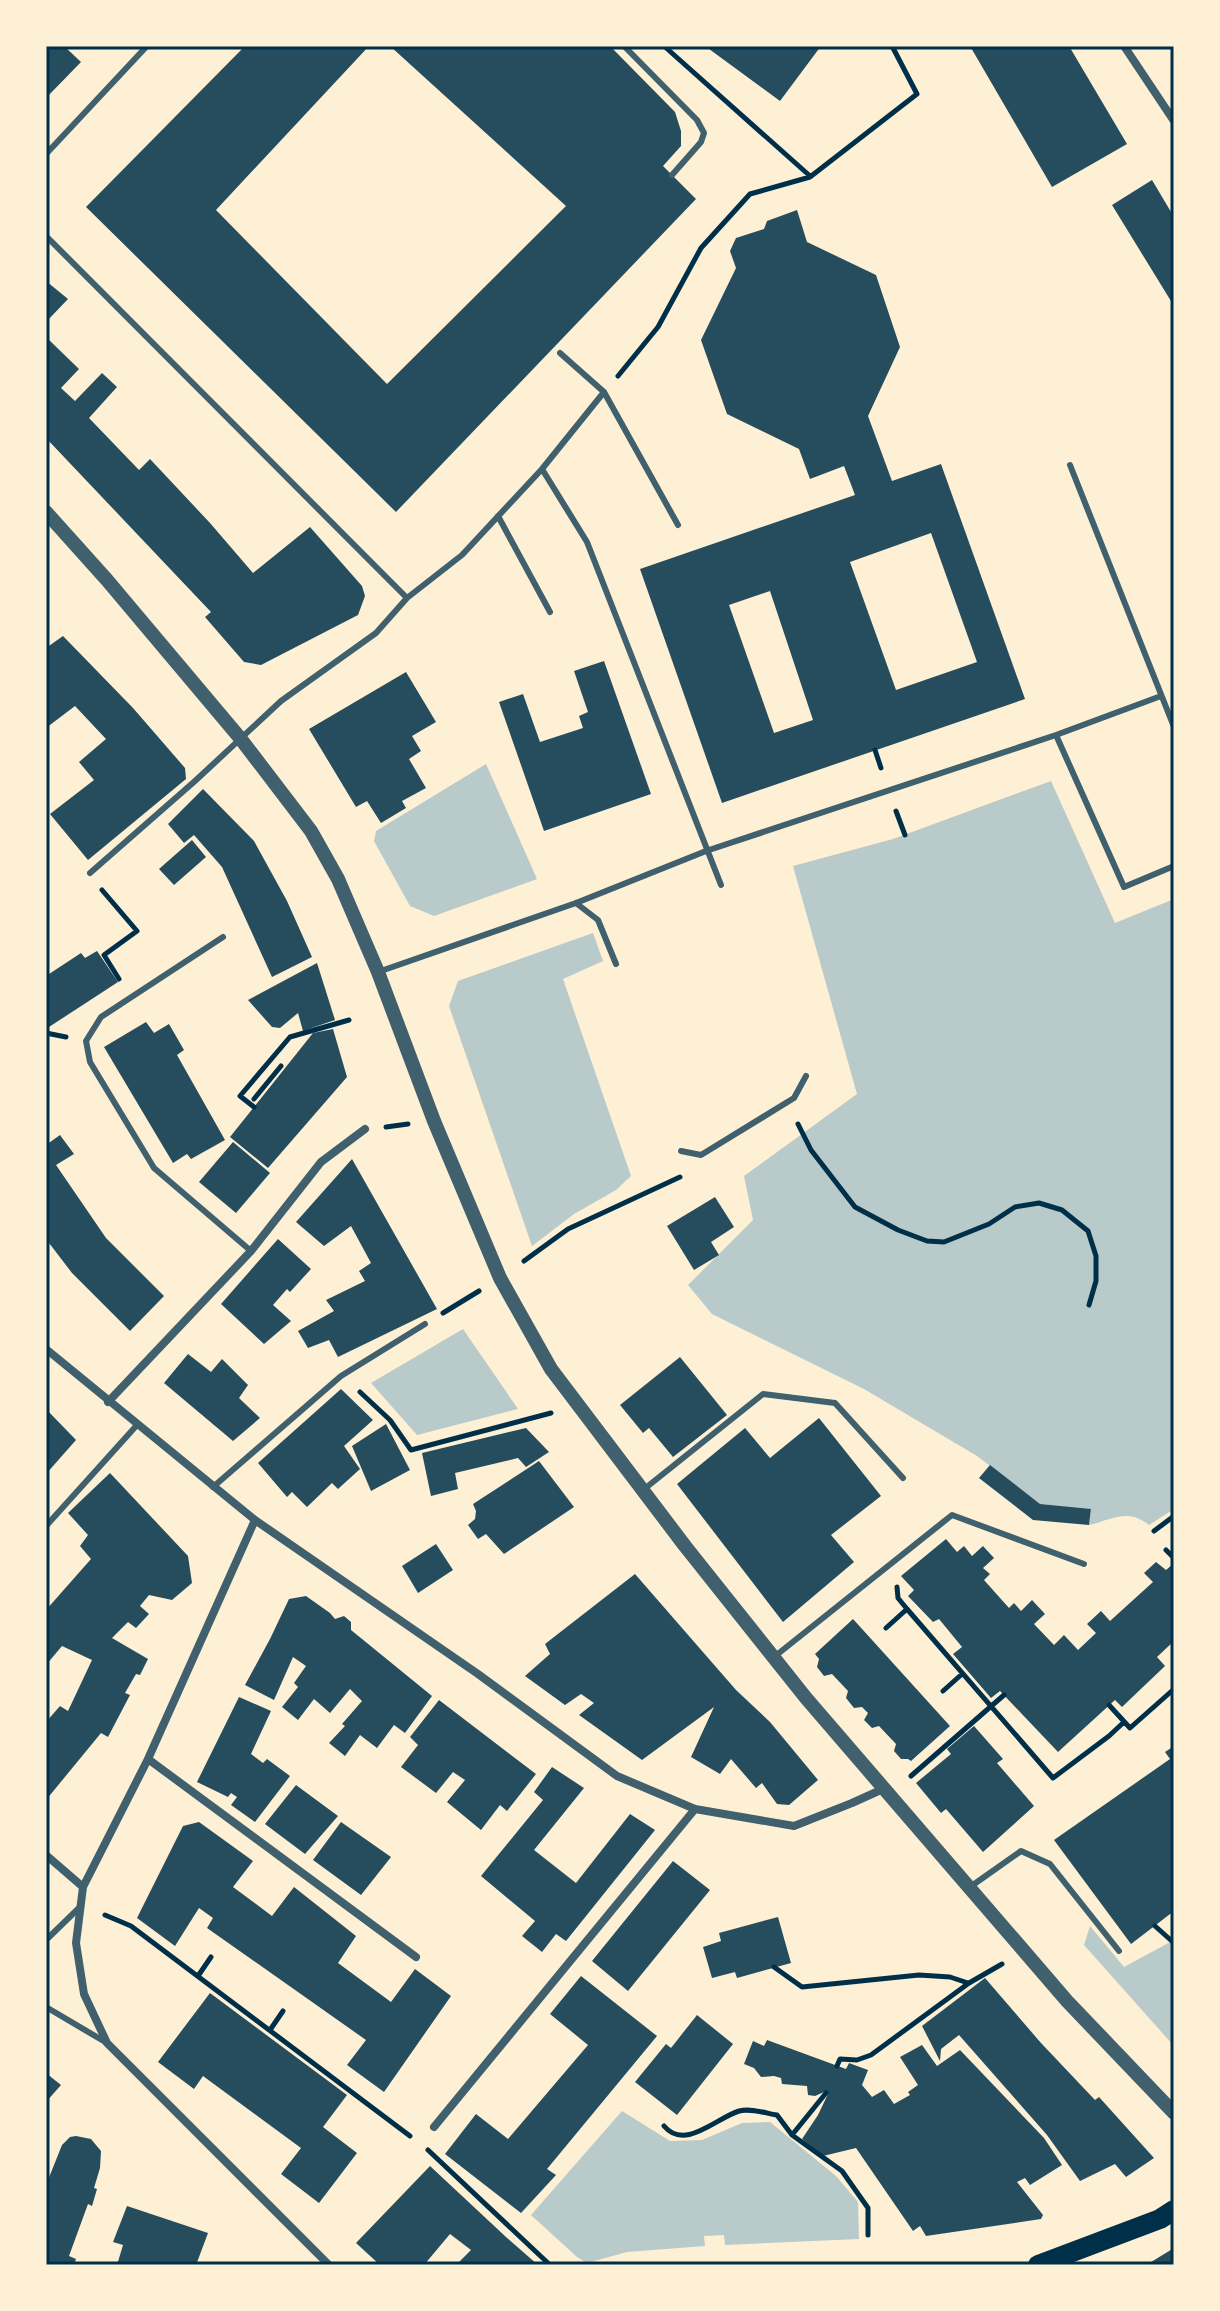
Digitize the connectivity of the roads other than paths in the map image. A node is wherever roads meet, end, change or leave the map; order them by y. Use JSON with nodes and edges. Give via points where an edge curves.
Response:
{"nodes":[{"id":1,"x":147,"y":46,"type":"edge"},
{"id":2,"x":624,"y":46,"type":"edge"},
{"id":3,"x":1124,"y":46,"type":"edge"},
{"id":4,"x":1174,"y":121,"type":"edge"},
{"id":5,"x":46,"y":154,"type":"edge"},
{"id":6,"x":672,"y":175,"type":"dead end"},
{"id":7,"x":46,"y":236,"type":"edge"},
{"id":8,"x":560,"y":353,"type":"dead end"},
{"id":9,"x":604,"y":392,"type":"junction"},
{"id":10,"x":1070,"y":465,"type":"dead end"},
{"id":11,"x":542,"y":469,"type":"junction"},
{"id":12,"x":46,"y":512,"type":"edge"},
{"id":13,"x":498,"y":516,"type":"junction"},
{"id":14,"x":678,"y":525,"type":"dead end"},
{"id":15,"x":407,"y":598,"type":"junction"},
{"id":16,"x":550,"y":612,"type":"dead end"},
{"id":17,"x":1161,"y":696,"type":"junction"},
{"id":18,"x":1174,"y":727,"type":"edge"},
{"id":19,"x":1056,"y":735,"type":"junction"},
{"id":20,"x":240,"y":738,"type":"junction"},
{"id":21,"x":706,"y":851,"type":"junction"},
{"id":22,"x":1174,"y":866,"type":"edge"},
{"id":23,"x":90,"y":873,"type":"road end"},
{"id":24,"x":721,"y":885,"type":"dead end"},
{"id":25,"x":576,"y":903,"type":"junction"},
{"id":26,"x":223,"y":937,"type":"dead end"},
{"id":27,"x":616,"y":964,"type":"dead end"},
{"id":28,"x":378,"y":972,"type":"junction"},
{"id":29,"x":806,"y":1076,"type":"dead end"},
{"id":30,"x":365,"y":1129,"type":"road end"},
{"id":31,"x":681,"y":1151,"type":"dead end"},
{"id":32,"x":251,"y":1251,"type":"junction"},
{"id":33,"x":425,"y":1324,"type":"road end"},
{"id":34,"x":46,"y":1349,"type":"edge"},
{"id":35,"x":108,"y":1402,"type":"junction"},
{"id":36,"x":137,"y":1425,"type":"junction"},
{"id":37,"x":903,"y":1478,"type":"dead end"},
{"id":38,"x":213,"y":1487,"type":"junction"},
{"id":39,"x":642,"y":1491,"type":"junction"},
{"id":40,"x":255,"y":1520,"type":"junction"},
{"id":41,"x":46,"y":1526,"type":"edge"},
{"id":42,"x":1084,"y":1564,"type":"dead end"},
{"id":43,"x":774,"y":1657,"type":"junction"},
{"id":44,"x":148,"y":1759,"type":"junction"},
{"id":45,"x":883,"y":1789,"type":"junction"},
{"id":46,"x":695,"y":1809,"type":"junction"},
{"id":47,"x":46,"y":1855,"type":"edge"},
{"id":48,"x":83,"y":1887,"type":"junction"},
{"id":49,"x":970,"y":1887,"type":"junction"},
{"id":50,"x":81,"y":1906,"type":"junction"},
{"id":51,"x":46,"y":1940,"type":"edge"},
{"id":52,"x":1119,"y":1951,"type":"dead end"},
{"id":53,"x":416,"y":1957,"type":"dead end"},
{"id":54,"x":46,"y":2007,"type":"edge"},
{"id":55,"x":107,"y":2043,"type":"junction"},
{"id":56,"x":1174,"y":2113,"type":"edge"},
{"id":57,"x":434,"y":2127,"type":"dead end"},
{"id":58,"x":1174,"y":2210,"type":"edge"},
{"id":59,"x":329,"y":2265,"type":"edge"},
{"id":60,"x":1039,"y":2265,"type":"edge"}],
"edges":[{"from":1,"to":5,"type":"lane"},
{"from":2,"to":6,"type":"lane","via":[[704,133]]},
{"from":3,"to":4,"type":"street"},
{"from":7,"to":15,"type":"lane"},
{"from":8,"to":9,"type":"lane"},
{"from":9,"to":11,"type":"lane"},
{"from":9,"to":14,"type":"lane"},
{"from":10,"to":17,"type":"lane"},
{"from":11,"to":13,"type":"lane"},
{"from":11,"to":21,"type":"lane","via":[[587,542]]},
{"from":12,"to":20,"type":"street"},
{"from":13,"to":15,"type":"lane","via":[[462,555]]},
{"from":13,"to":16,"type":"lane"},
{"from":15,"to":20,"type":"lane","via":[[376,633],[281,701]]},
{"from":17,"to":18,"type":"lane"},
{"from":17,"to":19,"type":"lane"},
{"from":19,"to":21,"type":"lane"},
{"from":19,"to":22,"type":"lane","via":[[1124,887]]},
{"from":20,"to":23,"type":"lane"},
{"from":20,"to":28,"type":"street","via":[[311,831]]},
{"from":21,"to":24,"type":"lane"},
{"from":21,"to":25,"type":"lane"},
{"from":25,"to":27,"type":"lane","via":[[598,920]]},
{"from":25,"to":28,"type":"lane"},
{"from":26,"to":32,"type":"lane","via":[[101,1017],[86,1041],[90,1062],[154,1168]]},
{"from":28,"to":39,"type":"street","via":[[500,1278],[551,1369]]},
{"from":29,"to":31,"type":"lane","via":[[794,1098],[701,1155]]},
{"from":30,"to":32,"type":"street","via":[[321,1162]]},
{"from":32,"to":35,"type":"street"},
{"from":33,"to":38,"type":"lane","via":[[341,1376]]},
{"from":34,"to":35,"type":"street"},
{"from":35,"to":36,"type":"street"},
{"from":36,"to":38,"type":"street"},
{"from":36,"to":41,"type":"lane"},
{"from":37,"to":39,"type":"lane","via":[[835,1403],[763,1394]]},
{"from":38,"to":40,"type":"street"},
{"from":39,"to":43,"type":"street"},
{"from":40,"to":44,"type":"street"},
{"from":40,"to":46,"type":"street","via":[[617,1776]]},
{"from":42,"to":43,"type":"lane","via":[[952,1515]]},
{"from":43,"to":45,"type":"street"},
{"from":44,"to":48,"type":"street"},
{"from":44,"to":53,"type":"street"},
{"from":45,"to":46,"type":"street","via":[[794,1826]]},
{"from":45,"to":49,"type":"street"},
{"from":46,"to":57,"type":"street"},
{"from":47,"to":48,"type":"street"},
{"from":48,"to":50,"type":"street"},
{"from":49,"to":52,"type":"lane","via":[[1021,1851],[1050,1864]]},
{"from":49,"to":56,"type":"street","via":[[1067,2001]]},
{"from":50,"to":51,"type":"lane"},
{"from":50,"to":55,"type":"street","via":[[76,1943],[84,1994]]},
{"from":54,"to":55,"type":"lane"},
{"from":55,"to":59,"type":"street"},
{"from":58,"to":60,"type":"main road"}]}
